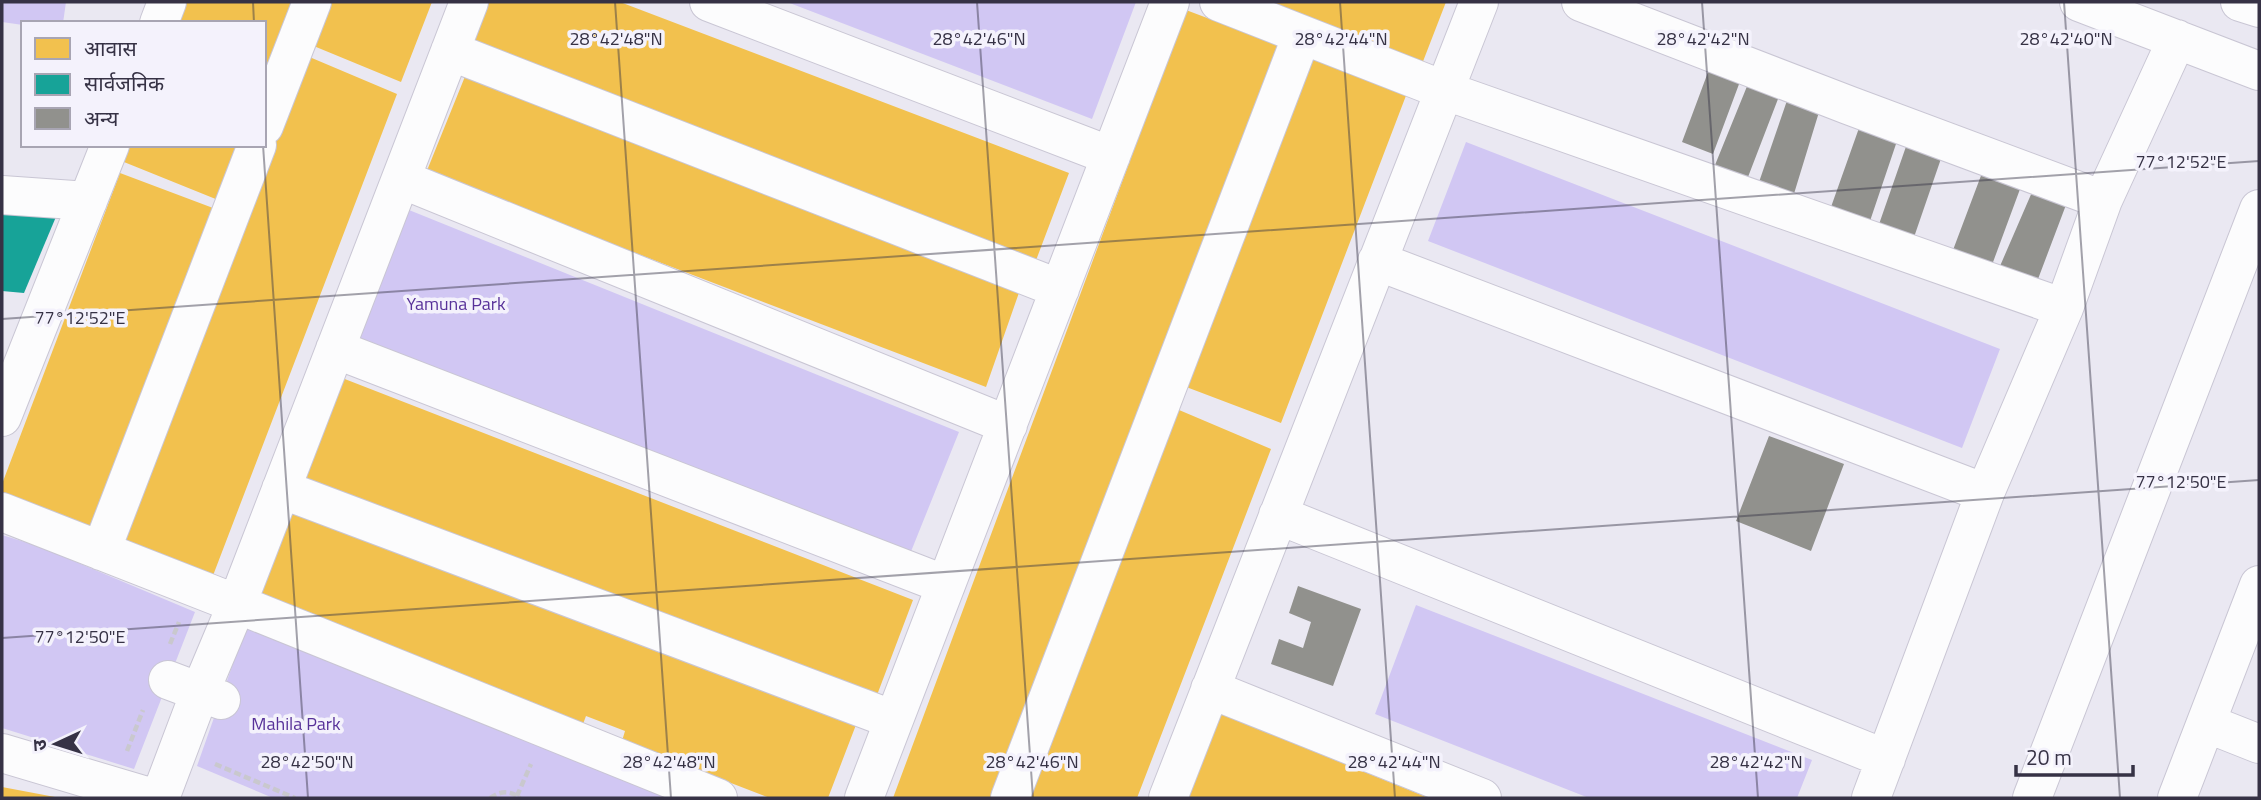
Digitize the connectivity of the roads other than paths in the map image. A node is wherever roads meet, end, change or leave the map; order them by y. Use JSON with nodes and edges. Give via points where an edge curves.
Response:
{"nodes":[{"id":1,"x":167,"y":2,"type":"edge"},
{"id":2,"x":312,"y":2,"type":"edge"},
{"id":3,"x":470,"y":2,"type":"edge"},
{"id":4,"x":709,"y":2,"type":"edge"},
{"id":5,"x":1170,"y":2,"type":"edge"},
{"id":6,"x":1219,"y":2,"type":"edge"},
{"id":7,"x":1479,"y":2,"type":"edge"},
{"id":8,"x":1581,"y":2,"type":"edge"},
{"id":9,"x":2079,"y":2,"type":"edge"},
{"id":10,"x":2241,"y":2,"type":"edge"},
{"id":11,"x":2259,"y":8,"type":"edge"},
{"id":12,"x":160,"y":21,"type":"edge"},
{"id":13,"x":1302,"y":35,"type":"junction"},
{"id":14,"x":2177,"y":39,"type":"junction"},
{"id":15,"x":450,"y":51,"type":"junction"},
{"id":16,"x":2259,"y":71,"type":"edge"},
{"id":17,"x":1446,"y":91,"type":"junction"},
{"id":18,"x":266,"y":120,"type":"edge"},
{"id":19,"x":109,"y":147,"type":"edge"},
{"id":20,"x":256,"y":147,"type":"edge"},
{"id":21,"x":1111,"y":156,"type":"junction"},
{"id":22,"x":401,"y":179,"type":"junction"},
{"id":23,"x":2,"y":195,"type":"edge"},
{"id":24,"x":2103,"y":200,"type":"junction"},
{"id":25,"x":88,"y":201,"type":"junction"},
{"id":26,"x":2259,"y":209,"type":"edge"},
{"id":27,"x":1377,"y":261,"type":"junction"},
{"id":28,"x":1060,"y":289,"type":"junction"},
{"id":29,"x":2064,"y":308,"type":"junction"},
{"id":30,"x":335,"y":349,"type":"junction"},
{"id":31,"x":2,"y":417,"type":"edge"},
{"id":32,"x":1008,"y":425,"type":"junction"},
{"id":33,"x":281,"y":489,"type":"junction"},
{"id":34,"x":1985,"y":493,"type":"junction"},
{"id":35,"x":2,"y":512,"type":"edge"},
{"id":36,"x":1278,"y":515,"type":"junction"},
{"id":37,"x":101,"y":551,"type":"junction"},
{"id":38,"x":946,"y":585,"type":"junction"},
{"id":39,"x":2259,"y":585,"type":"edge"},
{"id":40,"x":237,"y":604,"type":"junction"},
{"id":41,"x":1210,"y":689,"type":"junction"},
{"id":42,"x":894,"y":720,"type":"junction"},
{"id":43,"x":2206,"y":723,"type":"junction"},
{"id":44,"x":2259,"y":744,"type":"edge"},
{"id":45,"x":2,"y":753,"type":"edge"},
{"id":46,"x":1886,"y":759,"type":"junction"},
{"id":47,"x":116,"y":780,"type":"edge"},
{"id":48,"x":153,"y":798,"type":"edge"},
{"id":49,"x":160,"y":798,"type":"edge"},
{"id":50,"x":718,"y":798,"type":"edge"},
{"id":51,"x":864,"y":798,"type":"edge"},
{"id":52,"x":1010,"y":798,"type":"edge"},
{"id":53,"x":1168,"y":798,"type":"edge"},
{"id":54,"x":1482,"y":798,"type":"edge"},
{"id":55,"x":1871,"y":798,"type":"edge"},
{"id":56,"x":2032,"y":798,"type":"edge"},
{"id":57,"x":2177,"y":798,"type":"edge"}],
"edges":[{"from":1,"to":12,"type":"street"},
{"from":2,"to":18,"type":"street"},
{"from":3,"to":15,"type":"street"},
{"from":4,"to":21,"type":"street"},
{"from":5,"to":21,"type":"street"},
{"from":6,"to":13,"type":"street"},
{"from":7,"to":17,"type":"street"},
{"from":8,"to":24,"type":"street"},
{"from":9,"to":14,"type":"street"},
{"from":10,"to":11,"type":"street"},
{"from":13,"to":17,"type":"street"},
{"from":13,"to":52,"type":"street"},
{"from":14,"to":16,"type":"street"},
{"from":14,"to":24,"type":"street"},
{"from":15,"to":22,"type":"street"},
{"from":15,"to":28,"type":"street"},
{"from":17,"to":27,"type":"street"},
{"from":17,"to":29,"type":"street"},
{"from":19,"to":25,"type":"street"},
{"from":20,"to":37,"type":"street"},
{"from":21,"to":28,"type":"street"},
{"from":22,"to":30,"type":"street"},
{"from":22,"to":32,"type":"street"},
{"from":23,"to":25,"type":"street"},
{"from":24,"to":29,"type":"street"},
{"from":25,"to":31,"type":"street"},
{"from":26,"to":56,"type":"street"},
{"from":27,"to":34,"type":"street"},
{"from":27,"to":36,"type":"street"},
{"from":28,"to":32,"type":"street"},
{"from":29,"to":34,"type":"street"},
{"from":30,"to":33,"type":"street"},
{"from":30,"to":38,"type":"street"},
{"from":32,"to":38,"type":"street"},
{"from":33,"to":40,"type":"street"},
{"from":33,"to":42,"type":"street"},
{"from":34,"to":46,"type":"street"},
{"from":35,"to":37,"type":"street"},
{"from":36,"to":41,"type":"street"},
{"from":36,"to":46,"type":"street"},
{"from":37,"to":40,"type":"street"},
{"from":38,"to":42,"type":"street"},
{"from":39,"to":43,"type":"street"},
{"from":40,"to":49,"type":"street","via":[[184,693]]},
{"from":40,"to":50,"type":"street"},
{"from":41,"to":53,"type":"street"},
{"from":41,"to":54,"type":"street"},
{"from":42,"to":51,"type":"street"},
{"from":43,"to":44,"type":"street"},
{"from":43,"to":57,"type":"street"},
{"from":45,"to":47,"type":"street"},
{"from":46,"to":55,"type":"street"},
{"from":47,"to":48,"type":"street"}]}
